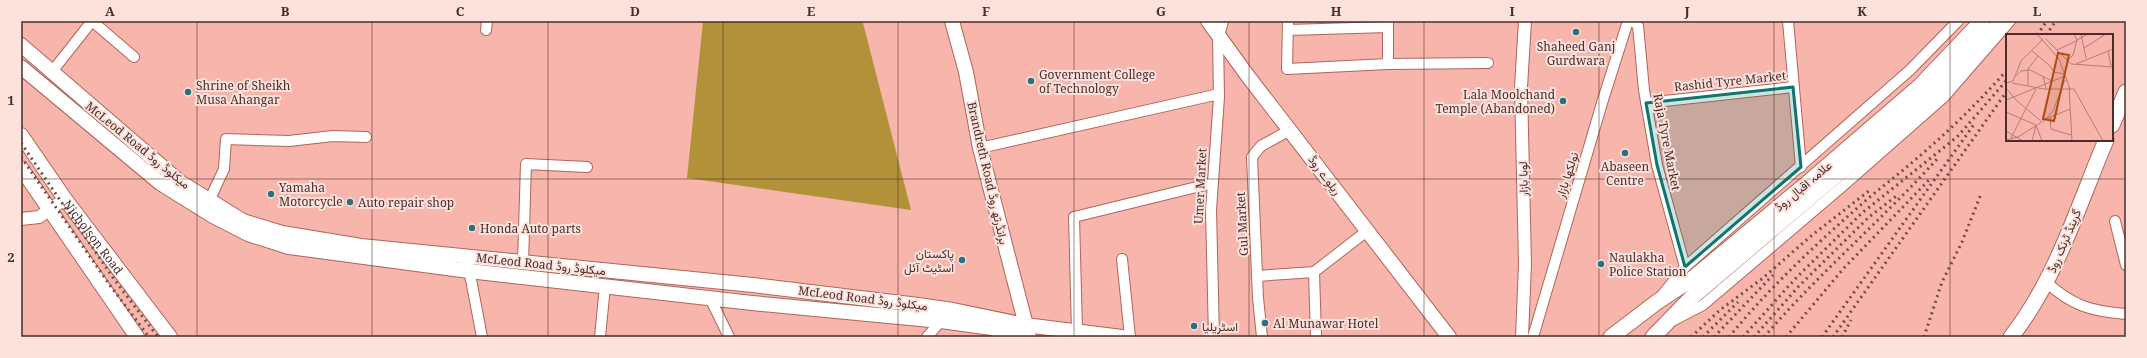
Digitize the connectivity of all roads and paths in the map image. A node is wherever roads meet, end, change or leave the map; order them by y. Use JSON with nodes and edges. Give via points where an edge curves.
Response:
{"nodes":[{"id":1,"x":92,"y":21,"type":"edge"},
{"id":2,"x":952,"y":21,"type":"edge"},
{"id":3,"x":1208,"y":21,"type":"edge"},
{"id":4,"x":1222,"y":21,"type":"edge"},
{"id":5,"x":1525,"y":21,"type":"edge"},
{"id":6,"x":1628,"y":21,"type":"edge"},
{"id":7,"x":1633,"y":21,"type":"edge"},
{"id":8,"x":1788,"y":21,"type":"edge"},
{"id":9,"x":1958,"y":21,"type":"edge"},
{"id":10,"x":1982,"y":21,"type":"edge"},
{"id":11,"x":2002,"y":21,"type":"edge"},
{"id":12,"x":2010,"y":21,"type":"edge"},
{"id":13,"x":1388,"y":24,"type":"edge"},
{"id":14,"x":1288,"y":26,"type":"edge"},
{"id":15,"x":1218,"y":36,"type":"junction"},
{"id":16,"x":21,"y":45,"type":"edge"},
{"id":17,"x":134,"y":57,"type":"dead end"},
{"id":18,"x":1488,"y":63,"type":"dead end"},
{"id":19,"x":1388,"y":64,"type":"junction"},
{"id":20,"x":21,"y":67,"type":"edge"},
{"id":21,"x":51,"y":73,"type":"junction"},
{"id":22,"x":1793,"y":87,"type":"junction"},
{"id":23,"x":2126,"y":92,"type":"edge"},
{"id":24,"x":1219,"y":94,"type":"junction"},
{"id":25,"x":1646,"y":103,"type":"junction"},
{"id":26,"x":2113,"y":123,"type":"edge"},
{"id":27,"x":1290,"y":130,"type":"junction"},
{"id":28,"x":21,"y":135,"type":"edge"},
{"id":29,"x":366,"y":137,"type":"dead end"},
{"id":30,"x":2106,"y":141,"type":"edge"},
{"id":31,"x":980,"y":148,"type":"junction"},
{"id":32,"x":587,"y":167,"type":"dead end"},
{"id":33,"x":1801,"y":167,"type":"junction"},
{"id":34,"x":21,"y":168,"type":"edge"},
{"id":35,"x":1213,"y":183,"type":"junction"},
{"id":36,"x":65,"y":199,"type":"junction"},
{"id":37,"x":209,"y":201,"type":"junction"},
{"id":38,"x":48,"y":210,"type":"junction"},
{"id":39,"x":21,"y":219,"type":"edge"},
{"id":40,"x":2115,"y":221,"type":"dead end"},
{"id":41,"x":1367,"y":230,"type":"junction"},
{"id":42,"x":466,"y":256,"type":"junction"},
{"id":43,"x":1122,"y":259,"type":"dead end"},
{"id":44,"x":523,"y":263,"type":"junction"},
{"id":45,"x":2126,"y":265,"type":"edge"},
{"id":46,"x":469,"y":271,"type":"junction"},
{"id":47,"x":1314,"y":272,"type":"junction"},
{"id":48,"x":1257,"y":276,"type":"junction"},
{"id":49,"x":1693,"y":278,"type":"junction"},
{"id":50,"x":2046,"y":282,"type":"junction"},
{"id":51,"x":753,"y":285,"type":"junction"},
{"id":52,"x":605,"y":286,"type":"junction"},
{"id":53,"x":710,"y":298,"type":"junction"},
{"id":54,"x":752,"y":303,"type":"junction"},
{"id":55,"x":2126,"y":314,"type":"edge"},
{"id":56,"x":941,"y":321,"type":"junction"},
{"id":57,"x":1665,"y":326,"type":"junction"},
{"id":58,"x":1077,"y":331,"type":"junction"},
{"id":59,"x":1024,"y":333,"type":"edge"},
{"id":60,"x":1445,"y":334,"type":"edge"},
{"id":61,"x":137,"y":337,"type":"edge"},
{"id":62,"x":170,"y":337,"type":"edge"},
{"id":63,"x":482,"y":337,"type":"edge"},
{"id":64,"x":600,"y":337,"type":"edge"},
{"id":65,"x":729,"y":337,"type":"edge"},
{"id":66,"x":927,"y":337,"type":"edge"},
{"id":67,"x":1122,"y":337,"type":"edge"},
{"id":68,"x":1130,"y":337,"type":"edge"},
{"id":69,"x":1214,"y":337,"type":"edge"},
{"id":70,"x":1262,"y":337,"type":"edge"},
{"id":71,"x":1316,"y":337,"type":"edge"},
{"id":72,"x":1522,"y":337,"type":"edge"},
{"id":73,"x":1533,"y":337,"type":"edge"},
{"id":74,"x":1611,"y":337,"type":"edge"},
{"id":75,"x":1653,"y":337,"type":"edge"},
{"id":76,"x":2011,"y":337,"type":"edge"}],
"edges":[{"from":1,"to":17,"type":"street"},
{"from":1,"to":21,"type":"street"},
{"from":2,"to":31,"type":"main road","name":"Brandreth Road برانڈرتھ روڈ","via":[[966,72]]},
{"from":3,"to":15,"type":"main road","name":"ریلوے روڈ"},
{"from":4,"to":15,"type":"street"},
{"from":5,"to":72,"type":"street","name":"لوہا بازار","via":[[1521,87],[1525,264]]},
{"from":6,"to":73,"type":"street","name":"نولکھا بازار"},
{"from":7,"to":25,"type":"street","name":"Raja Tyre Market","via":[[1638,26]]},
{"from":8,"to":22,"type":"street"},
{"from":9,"to":33,"type":"street","via":[[1910,70]]},
{"from":10,"to":49,"type":"main road","name":"علامہ اقبال روڈ","via":[[1920,86]]},
{"from":11,"to":49,"type":"main road","name":"علامہ اقبال روڈ","via":[[1937,90]]},
{"from":12,"to":57,"type":"street","via":[[1944,97],[1703,305]]},
{"from":13,"to":14,"type":"street"},
{"from":13,"to":19,"type":"street"},
{"from":14,"to":19,"type":"street","via":[[1287,69]]},
{"from":15,"to":24,"type":"street","name":"Umer Market"},
{"from":15,"to":27,"type":"main road","name":"ریلوے روڈ"},
{"from":16,"to":21,"type":"main road","name":"McLeod Road میکلوڈ روڈ"},
{"from":18,"to":19,"type":"street"},
{"from":20,"to":46,"type":"main road","name":"McLeod Road میکلوڈ روڈ","via":[[160,183],[248,234],[289,247]]},
{"from":21,"to":37,"type":"main road","name":"McLeod Road میکلوڈ روڈ","via":[[180,182]]},
{"from":22,"to":25,"type":"street","name":"Rashid Tyre Market"},
{"from":22,"to":33,"type":"street"},
{"from":23,"to":26,"type":"main road"},
{"from":24,"to":31,"type":"street"},
{"from":24,"to":35,"type":"street","name":"Umer Market"},
{"from":25,"to":49,"type":"street","name":"Raja Tyre Market","via":[[1658,171]]},
{"from":27,"to":41,"type":"main road","name":"ریلوے روڈ"},
{"from":27,"to":48,"type":"street","name":"Gul Market","via":[[1262,146],[1252,157]]},
{"from":28,"to":36,"type":"main road","name":"Nicholson Road"},
{"from":29,"to":37,"type":"street","via":[[333,136],[289,141],[226,140],[224,170]]},
{"from":30,"to":50,"type":"main road","name":"گرینڈ ٹرنک روڈ"},
{"from":31,"to":59,"type":"main road","name":"Brandreth Road برانڈرتھ روڈ"},
{"from":32,"to":44,"type":"street","via":[[526,164]]},
{"from":33,"to":49,"type":"street"},
{"from":34,"to":38,"type":"main road","name":"Nicholson Road"},
{"from":35,"to":58,"type":"street","via":[[1074,217]]},
{"from":35,"to":69,"type":"street","name":"Umer Market","via":[[1211,216]]},
{"from":36,"to":38,"type":"street"},
{"from":36,"to":62,"type":"main road","name":"Nicholson Road"},
{"from":37,"to":42,"type":"main road","name":"McLeod Road میکلوڈ روڈ","via":[[243,221],[282,233],[361,246]]},
{"from":38,"to":39,"type":"street","via":[[39,217]]},
{"from":38,"to":61,"type":"main road","name":"Nicholson Road"},
{"from":40,"to":45,"type":"street"},
{"from":41,"to":47,"type":"street"},
{"from":41,"to":60,"type":"main road","name":"ریلوے روڈ"},
{"from":42,"to":44,"type":"main road","name":"McLeod Road میکلوڈ روڈ"},
{"from":42,"to":46,"type":"street"},
{"from":43,"to":68,"type":"street"},
{"from":44,"to":51,"type":"main road","name":"McLeod Road میکلوڈ روڈ"},
{"from":46,"to":52,"type":"main road","name":"McLeod Road میکلوڈ روڈ"},
{"from":46,"to":63,"type":"street"},
{"from":47,"to":48,"type":"street"},
{"from":47,"to":71,"type":"street"},
{"from":48,"to":70,"type":"street","name":"Gul Market"},
{"from":49,"to":57,"type":"main road","name":"علامہ اقبال روڈ"},
{"from":49,"to":74,"type":"main road","name":"علامہ اقبال روڈ"},
{"from":50,"to":55,"type":"street","via":[[2061,296],[2077,305]]},
{"from":50,"to":76,"type":"main road","name":"گرینڈ ٹرنک روڈ"},
{"from":51,"to":54,"type":"main road"},
{"from":51,"to":59,"type":"main road","name":"McLeod Road میکلوڈ روڈ","via":[[932,307]]},
{"from":52,"to":53,"type":"main road","name":"McLeod Road میکلوڈ روڈ"},
{"from":52,"to":64,"type":"street"},
{"from":53,"to":54,"type":"main road","name":"McLeod Road میکلوڈ روڈ"},
{"from":53,"to":65,"type":"street"},
{"from":54,"to":56,"type":"main road","name":"McLeod Road میکلوڈ روڈ"},
{"from":56,"to":59,"type":"main road","name":"McLeod Road میکلوڈ روڈ"},
{"from":56,"to":66,"type":"street"},
{"from":57,"to":75,"type":"main road","name":"علامہ اقبال روڈ"},
{"from":58,"to":59,"type":"main road","name":"McLeod Road میکلوڈ روڈ"},
{"from":58,"to":67,"type":"main road","name":"McLeod Road میکلوڈ روڈ"}]}
